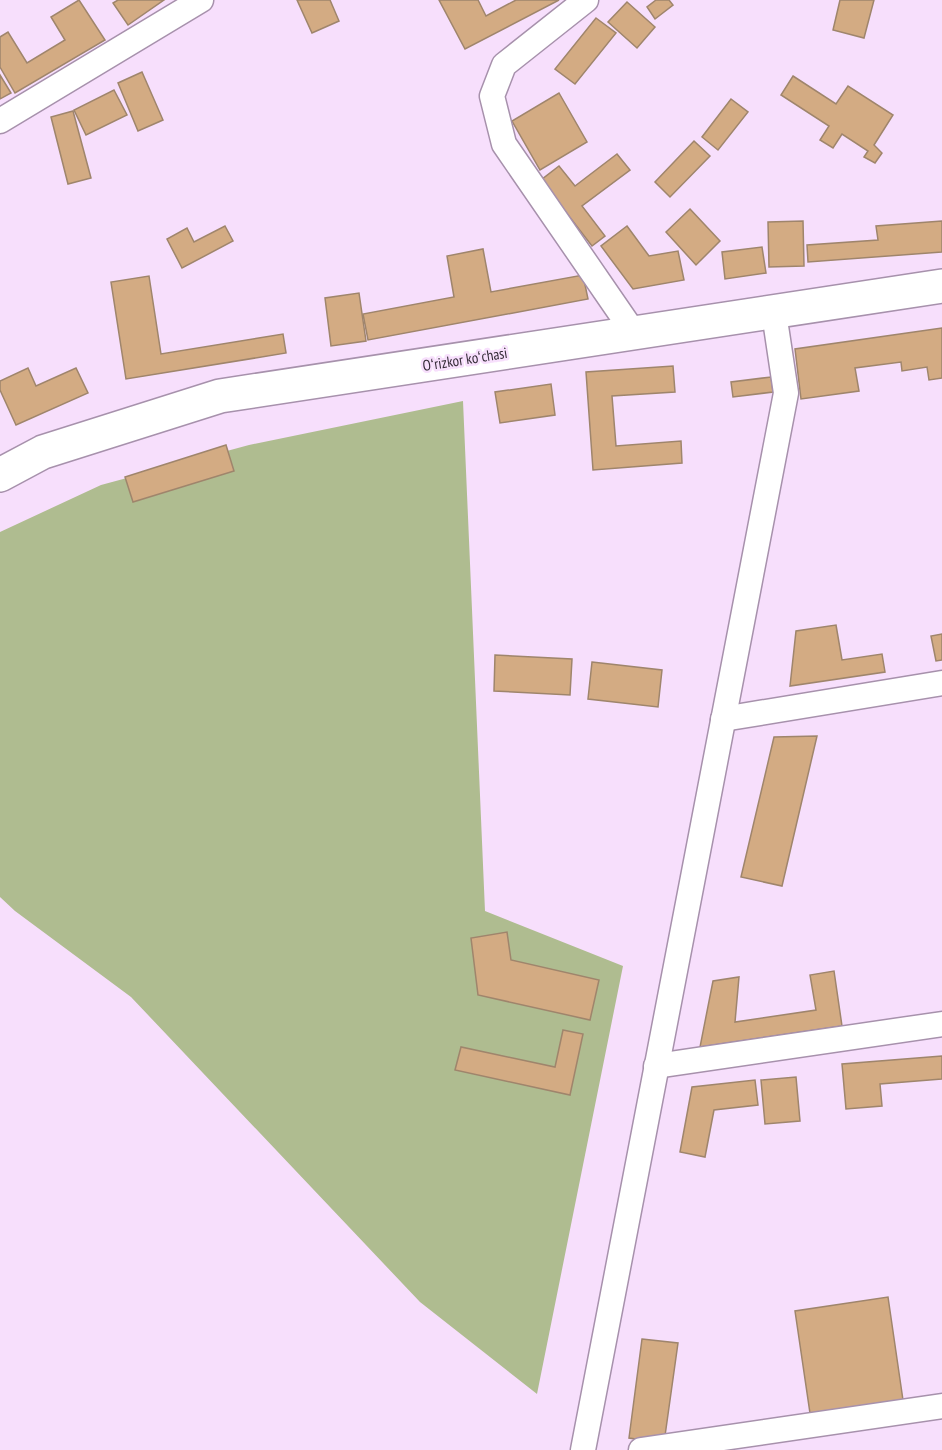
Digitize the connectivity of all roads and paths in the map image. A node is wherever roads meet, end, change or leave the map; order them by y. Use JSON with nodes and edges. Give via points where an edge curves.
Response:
{"nodes":[{"id":1,"x":201,"y":0,"type":"edge"},
{"id":2,"x":587,"y":1,"type":"edge"},
{"id":3,"x":0,"y":121,"type":"edge"},
{"id":4,"x":942,"y":286,"type":"edge"},
{"id":5,"x":774,"y":312,"type":"junction"},
{"id":6,"x":634,"y":333,"type":"junction"},
{"id":7,"x":0,"y":475,"type":"edge"},
{"id":8,"x":942,"y":683,"type":"edge"},
{"id":9,"x":723,"y":719,"type":"junction"},
{"id":10,"x":942,"y":1024,"type":"edge"},
{"id":11,"x":656,"y":1066,"type":"junction"},
{"id":12,"x":942,"y":1406,"type":"edge"},
{"id":13,"x":583,"y":1450,"type":"edge"},
{"id":14,"x":641,"y":1450,"type":"edge"}],
"edges":[{"from":1,"to":3,"type":"street"},
{"from":2,"to":6,"type":"street","via":[[504,65],[492,96],[504,144]]},
{"from":4,"to":5,"type":"main road","name":"Oʻrizkor koʻchasi"},
{"from":5,"to":6,"type":"main road","name":"Oʻrizkor koʻchasi"},
{"from":5,"to":9,"type":"street","via":[[786,393]]},
{"from":6,"to":7,"type":"main road","name":"Oʻrizkor koʻchasi","via":[[220,396],[43,452]]},
{"from":8,"to":9,"type":"street"},
{"from":9,"to":11,"type":"street"},
{"from":10,"to":11,"type":"street"},
{"from":11,"to":13,"type":"street"},
{"from":12,"to":14,"type":"street"}]}
